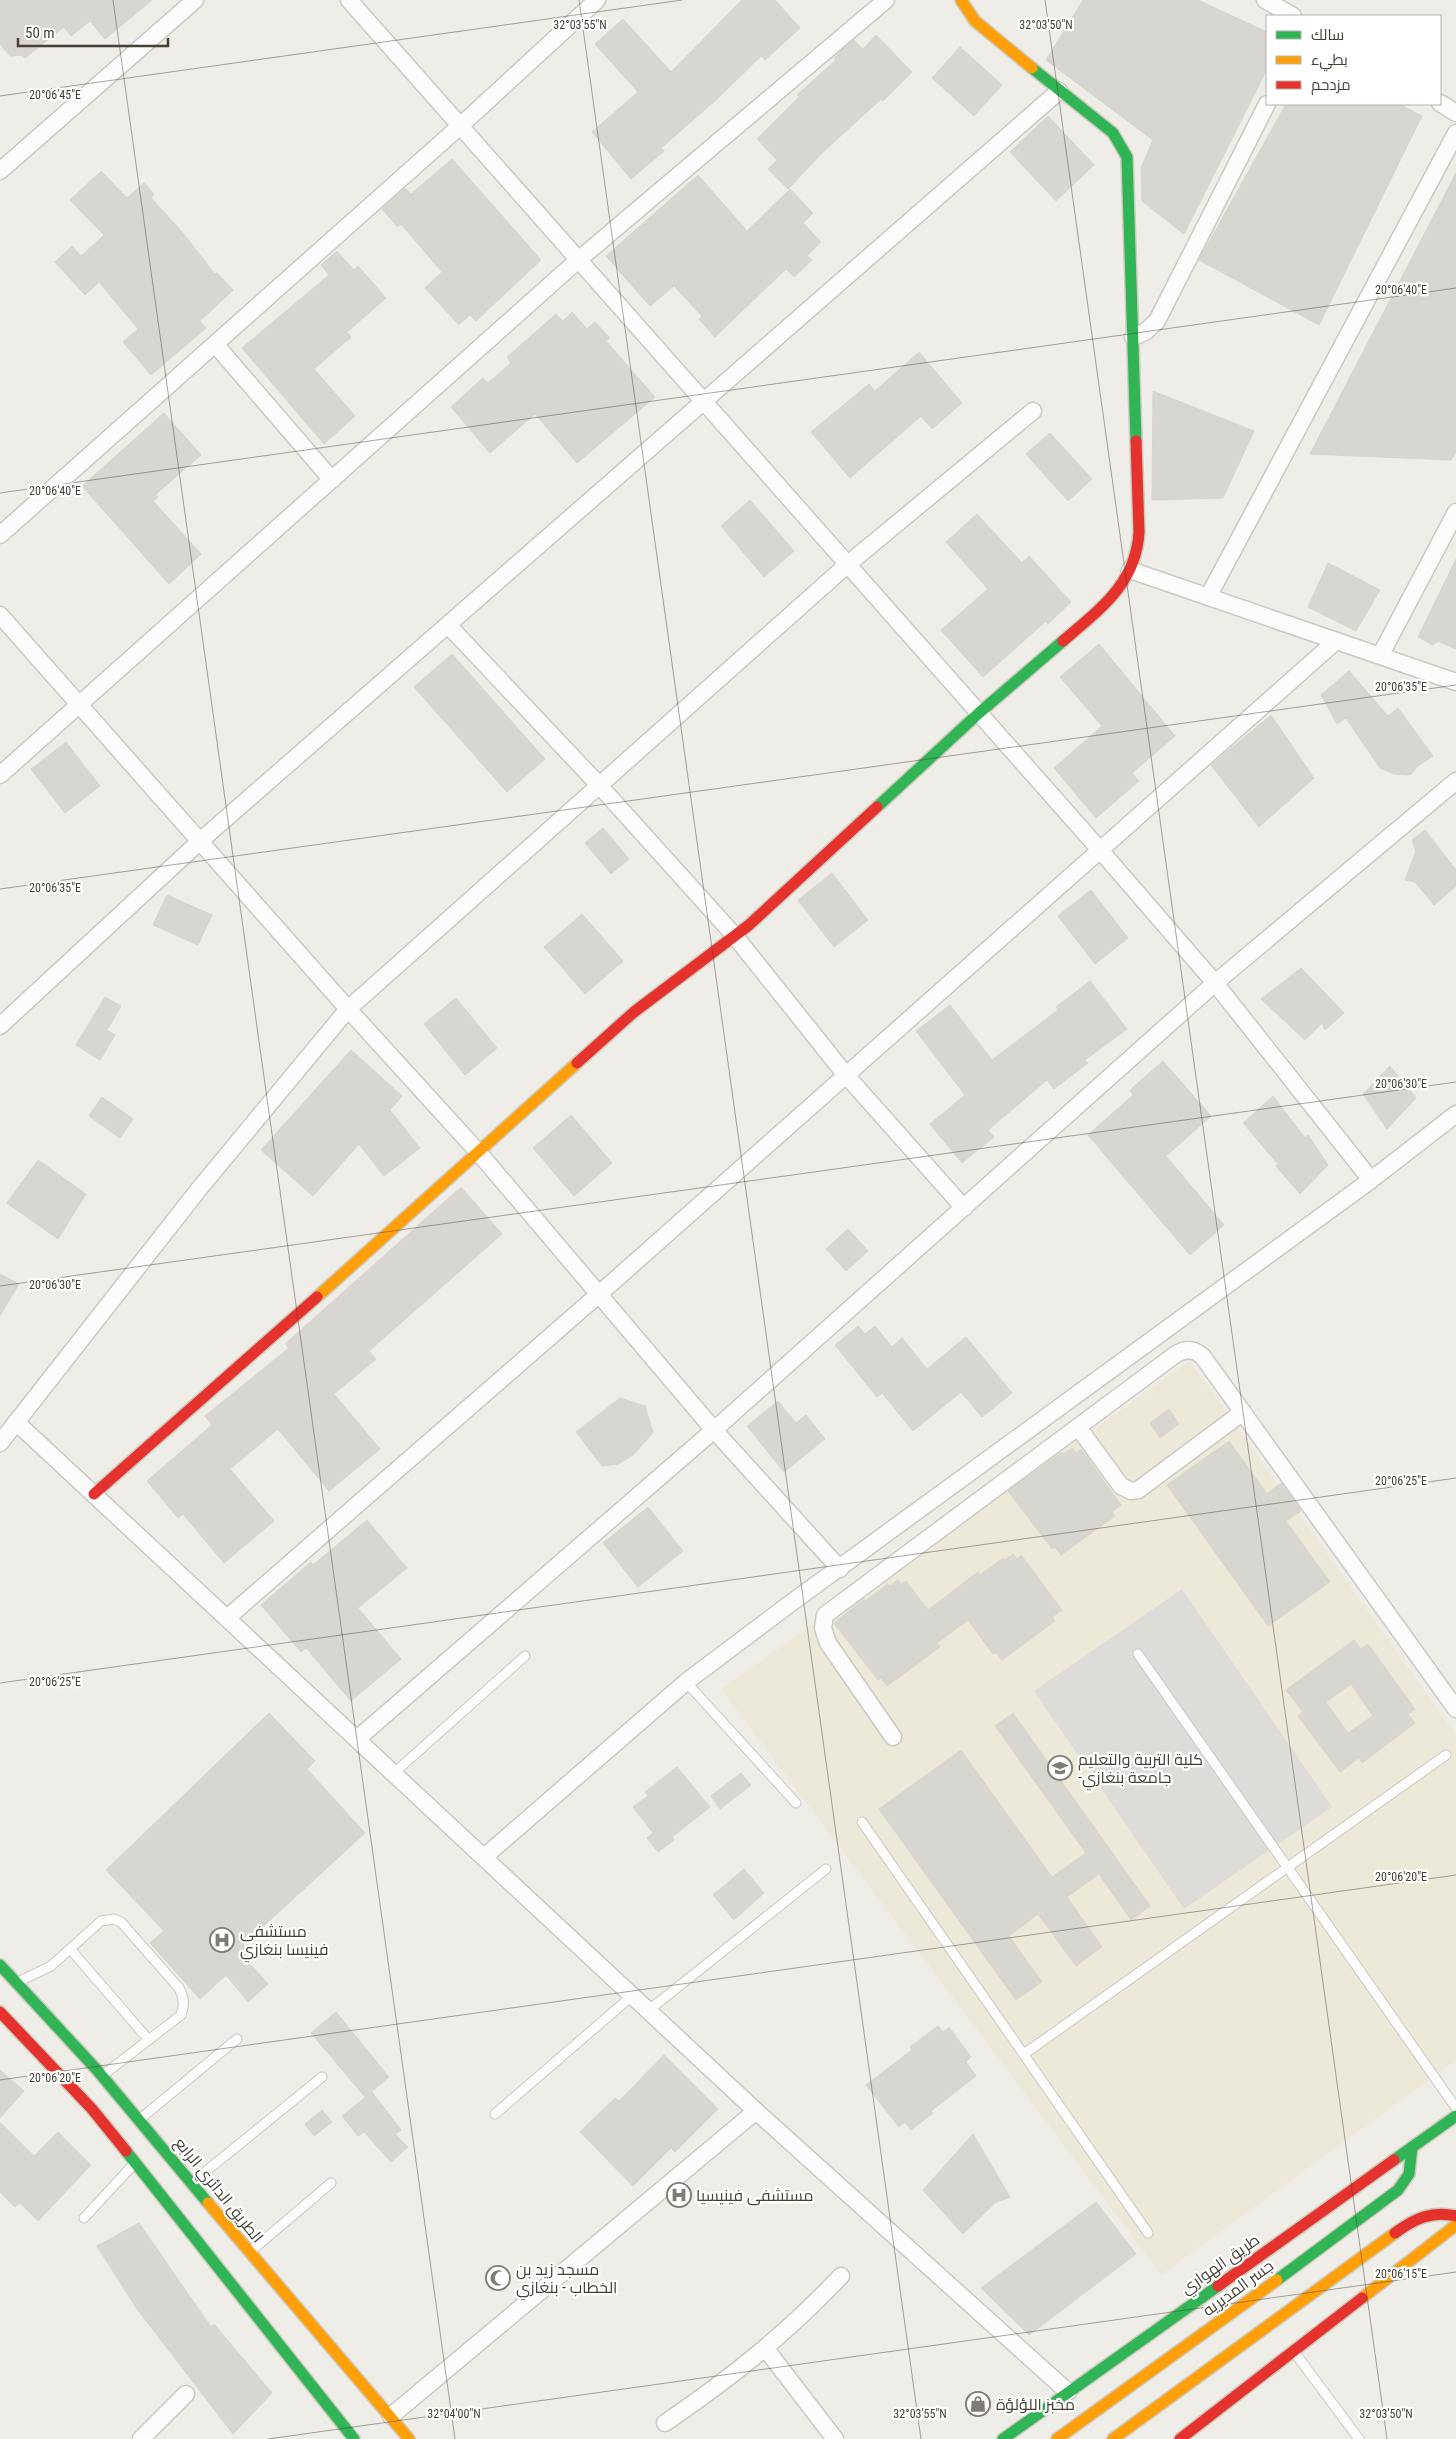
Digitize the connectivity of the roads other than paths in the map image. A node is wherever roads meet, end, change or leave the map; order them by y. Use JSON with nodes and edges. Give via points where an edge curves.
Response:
{"nodes":[{"id":1,"x":195,"y":0,"type":"edge"},
{"id":2,"x":349,"y":0,"type":"edge"},
{"id":3,"x":597,"y":0,"type":"edge"},
{"id":4,"x":886,"y":0,"type":"edge"},
{"id":5,"x":961,"y":0,"type":"edge"},
{"id":6,"x":1265,"y":0,"type":"edge"},
{"id":7,"x":1290,"y":15,"type":"edge"},
{"id":8,"x":1058,"y":90,"type":"junction"},
{"id":9,"x":1441,"y":104,"type":"edge"},
{"id":10,"x":1266,"y":105,"type":"edge"},
{"id":11,"x":1456,"y":113,"type":"edge"},
{"id":12,"x":459,"y":127,"type":"junction"},
{"id":13,"x":1456,"y":133,"type":"edge"},
{"id":14,"x":2,"y":163,"type":"edge"},
{"id":15,"x":577,"y":261,"type":"junction"},
{"id":16,"x":1134,"y":337,"type":"junction"},
{"id":17,"x":214,"y":344,"type":"junction"},
{"id":18,"x":703,"y":403,"type":"junction"},
{"id":19,"x":1033,"y":411,"type":"dead end"},
{"id":20,"x":332,"y":480,"type":"junction"},
{"id":21,"x":1456,"y":512,"type":"edge"},
{"id":22,"x":0,"y":535,"type":"edge"},
{"id":23,"x":848,"y":564,"type":"junction"},
{"id":24,"x":1130,"y":570,"type":"junction"},
{"id":25,"x":1208,"y":597,"type":"junction"},
{"id":26,"x":0,"y":615,"type":"edge"},
{"id":27,"x":448,"y":625,"type":"junction"},
{"id":28,"x":1336,"y":641,"type":"junction"},
{"id":29,"x":1380,"y":656,"type":"junction"},
{"id":30,"x":1456,"y":682,"type":"edge"},
{"id":31,"x":78,"y":706,"type":"junction"},
{"id":32,"x":979,"y":713,"type":"junction"},
{"id":33,"x":0,"y":775,"type":"edge"},
{"id":34,"x":1456,"y":781,"type":"edge"},
{"id":35,"x":598,"y":784,"type":"junction"},
{"id":36,"x":199,"y":842,"type":"junction"},
{"id":37,"x":1100,"y":850,"type":"junction"},
{"id":38,"x":734,"y":936,"type":"junction"},
{"id":39,"x":1214,"y":983,"type":"junction"},
{"id":40,"x":348,"y":1009,"type":"junction"},
{"id":41,"x":0,"y":1026,"type":"edge"},
{"id":42,"x":846,"y":1074,"type":"junction"},
{"id":43,"x":1456,"y":1114,"type":"edge"},
{"id":44,"x":479,"y":1153,"type":"junction"},
{"id":45,"x":1371,"y":1180,"type":"junction"},
{"id":46,"x":964,"y":1208,"type":"junction"},
{"id":47,"x":598,"y":1295,"type":"junction"},
{"id":48,"x":1243,"y":1412,"type":"junction"},
{"id":49,"x":16,"y":1422,"type":"junction"},
{"id":50,"x":1078,"y":1426,"type":"junction"},
{"id":51,"x":714,"y":1430,"type":"junction"},
{"id":52,"x":0,"y":1443,"type":"edge"},
{"id":53,"x":94,"y":1494,"type":"junction"},
{"id":54,"x":840,"y":1568,"type":"junction"},
{"id":55,"x":227,"y":1618,"type":"junction"},
{"id":56,"x":1138,"y":1654,"type":"dead end"},
{"id":57,"x":525,"y":1656,"type":"dead end"},
{"id":58,"x":686,"y":1682,"type":"junction"},
{"id":59,"x":1456,"y":1709,"type":"edge"},
{"id":60,"x":893,"y":1737,"type":"dead end"},
{"id":61,"x":357,"y":1739,"type":"junction"},
{"id":62,"x":1446,"y":1755,"type":"dead end"},
{"id":63,"x":394,"y":1773,"type":"junction"},
{"id":64,"x":796,"y":1803,"type":"dead end"},
{"id":65,"x":862,"y":1822,"type":"dead end"},
{"id":66,"x":484,"y":1857,"type":"junction"},
{"id":67,"x":1287,"y":1868,"type":"junction"},
{"id":68,"x":826,"y":1869,"type":"dead end"},
{"id":69,"x":71,"y":1950,"type":"junction"},
{"id":70,"x":0,"y":1965,"type":"edge"},
{"id":71,"x":17,"y":1982,"type":"junction"},
{"id":72,"x":633,"y":1995,"type":"junction"},
{"id":73,"x":649,"y":2010,"type":"junction"},
{"id":74,"x":0,"y":2012,"type":"edge"},
{"id":75,"x":148,"y":2039,"type":"junction"},
{"id":76,"x":237,"y":2040,"type":"dead end"},
{"id":77,"x":1024,"y":2054,"type":"junction"},
{"id":78,"x":103,"y":2075,"type":"junction"},
{"id":79,"x":322,"y":2077,"type":"dead end"},
{"id":80,"x":1456,"y":2108,"type":"edge"},
{"id":81,"x":756,"y":2110,"type":"junction"},
{"id":82,"x":494,"y":2114,"type":"dead end"},
{"id":83,"x":1456,"y":2116,"type":"edge"},
{"id":84,"x":140,"y":2119,"type":"junction"},
{"id":85,"x":1412,"y":2147,"type":"junction"},
{"id":86,"x":135,"y":2163,"type":"junction"},
{"id":87,"x":192,"y":2183,"type":"junction"},
{"id":88,"x":331,"y":2184,"type":"dead end"},
{"id":89,"x":1456,"y":2216,"type":"edge"},
{"id":90,"x":84,"y":2218,"type":"dead end"},
{"id":91,"x":1456,"y":2225,"type":"edge"},
{"id":92,"x":1148,"y":2233,"type":"dead end"},
{"id":93,"x":248,"y":2252,"type":"junction"},
{"id":94,"x":841,"y":2276,"type":"dead end"},
{"id":95,"x":766,"y":2349,"type":"junction"},
{"id":96,"x":1293,"y":2351,"type":"junction"},
{"id":97,"x":1068,"y":2392,"type":"junction"},
{"id":98,"x":186,"y":2394,"type":"dead end"},
{"id":99,"x":391,"y":2416,"type":"junction"},
{"id":100,"x":665,"y":2423,"type":"dead end"},
{"id":101,"x":141,"y":2439,"type":"edge"},
{"id":102,"x":354,"y":2439,"type":"edge"},
{"id":103,"x":409,"y":2439,"type":"edge"},
{"id":104,"x":836,"y":2439,"type":"edge"},
{"id":105,"x":1003,"y":2439,"type":"edge"},
{"id":106,"x":1057,"y":2439,"type":"edge"},
{"id":107,"x":1113,"y":2439,"type":"edge"},
{"id":108,"x":1180,"y":2439,"type":"edge"},
{"id":109,"x":1359,"y":2439,"type":"edge"}],
"edges":[{"from":1,"to":14,"type":"street"},
{"from":2,"to":12,"type":"street"},
{"from":3,"to":12,"type":"street"},
{"from":4,"to":15,"type":"street"},
{"from":5,"to":8,"type":"main road","via":[[975,21]]},
{"from":6,"to":7,"type":"street"},
{"from":8,"to":16,"type":"main road","via":[[1114,132],[1127,157]]},
{"from":8,"to":18,"type":"street"},
{"from":9,"to":11,"type":"street"},
{"from":10,"to":16,"type":"street","via":[[1157,321],[1146,332]]},
{"from":12,"to":15,"type":"street"},
{"from":12,"to":17,"type":"street"},
{"from":13,"to":25,"type":"street"},
{"from":15,"to":18,"type":"street"},
{"from":15,"to":20,"type":"street"},
{"from":16,"to":24,"type":"main road","via":[[1139,532]]},
{"from":17,"to":20,"type":"street"},
{"from":17,"to":22,"type":"street"},
{"from":18,"to":23,"type":"street"},
{"from":18,"to":27,"type":"street"},
{"from":19,"to":23,"type":"street"},
{"from":20,"to":31,"type":"street"},
{"from":21,"to":29,"type":"street"},
{"from":23,"to":32,"type":"street"},
{"from":23,"to":35,"type":"street"},
{"from":24,"to":25,"type":"street"},
{"from":24,"to":32,"type":"main road","via":[[1121,588],[1105,605]]},
{"from":25,"to":28,"type":"street"},
{"from":26,"to":31,"type":"street"},
{"from":27,"to":35,"type":"street"},
{"from":27,"to":36,"type":"street"},
{"from":28,"to":29,"type":"street"},
{"from":28,"to":37,"type":"street"},
{"from":29,"to":30,"type":"street"},
{"from":31,"to":33,"type":"street"},
{"from":31,"to":36,"type":"street"},
{"from":32,"to":37,"type":"street"},
{"from":32,"to":38,"type":"main road","via":[[778,900]]},
{"from":34,"to":39,"type":"street"},
{"from":35,"to":38,"type":"street"},
{"from":35,"to":40,"type":"street"},
{"from":36,"to":40,"type":"street"},
{"from":36,"to":41,"type":"street"},
{"from":37,"to":39,"type":"street"},
{"from":37,"to":42,"type":"street"},
{"from":38,"to":42,"type":"street"},
{"from":38,"to":44,"type":"main road","via":[[634,1012]]},
{"from":39,"to":45,"type":"street"},
{"from":39,"to":46,"type":"street"},
{"from":40,"to":44,"type":"street"},
{"from":40,"to":49,"type":"street","via":[[199,1189]]},
{"from":42,"to":46,"type":"street"},
{"from":42,"to":47,"type":"street"},
{"from":43,"to":45,"type":"street"},
{"from":44,"to":47,"type":"street"},
{"from":44,"to":53,"type":"main road"},
{"from":45,"to":54,"type":"street"},
{"from":46,"to":51,"type":"street"},
{"from":47,"to":51,"type":"street"},
{"from":47,"to":55,"type":"street"},
{"from":48,"to":50,"type":"street","via":[[1199,1353],[1187,1350],[1176,1354]]},
{"from":48,"to":50,"type":"street","via":[[1138,1490],[1131,1491],[1121,1486]]},
{"from":48,"to":59,"type":"street"},
{"from":49,"to":52,"type":"street"},
{"from":49,"to":53,"type":"street"},
{"from":50,"to":60,"type":"street","via":[[825,1615],[823,1628],[828,1643]]},
{"from":51,"to":54,"type":"street"},
{"from":51,"to":61,"type":"street"},
{"from":53,"to":55,"type":"street"},
{"from":54,"to":58,"type":"street"},
{"from":55,"to":61,"type":"street"},
{"from":56,"to":67,"type":"lane"},
{"from":57,"to":63,"type":"lane"},
{"from":58,"to":64,"type":"lane"},
{"from":58,"to":66,"type":"street"},
{"from":61,"to":63,"type":"street"},
{"from":62,"to":67,"type":"lane"},
{"from":63,"to":66,"type":"street"},
{"from":65,"to":77,"type":"lane"},
{"from":66,"to":72,"type":"street"},
{"from":67,"to":77,"type":"lane"},
{"from":67,"to":80,"type":"lane"},
{"from":68,"to":73,"type":"lane"},
{"from":69,"to":71,"type":"lane","via":[[51,1966]]},
{"from":69,"to":75,"type":"lane"},
{"from":69,"to":75,"type":"lane","via":[[101,1921],[114,1919],[121,1922],[179,1988],[184,1999],[181,2015]]},
{"from":70,"to":71,"type":"main road","name":"الطريق الدائري الرابع"},
{"from":71,"to":78,"type":"main road","name":"الطريق الدائري الرابع"},
{"from":72,"to":73,"type":"street"},
{"from":72,"to":82,"type":"lane"},
{"from":73,"to":81,"type":"street"},
{"from":74,"to":86,"type":"main road","via":[[56,2069]]},
{"from":75,"to":78,"type":"lane"},
{"from":76,"to":84,"type":"lane"},
{"from":77,"to":92,"type":"lane"},
{"from":78,"to":84,"type":"main road","name":"الطريق الدائري الرابع"},
{"from":79,"to":87,"type":"lane"},
{"from":81,"to":97,"type":"street"},
{"from":81,"to":99,"type":"street"},
{"from":83,"to":85,"type":"main road","name":"طريق الهواري"},
{"from":84,"to":87,"type":"main road","name":"الطريق الدائري الرابع"},
{"from":85,"to":97,"type":"main road","name":"طريق الهواري"},
{"from":85,"to":106,"type":"main road","name":"جسر المديريه","via":[[1410,2174],[1393,2195]]},
{"from":86,"to":90,"type":"lane"},
{"from":86,"to":102,"type":"main road"},
{"from":87,"to":93,"type":"main road","name":"الطريق الدائري الرابع"},
{"from":88,"to":93,"type":"lane"},
{"from":89,"to":107,"type":"main road","via":[[1435,2213],[1408,2224]]},
{"from":91,"to":96,"type":"main road"},
{"from":93,"to":99,"type":"main road","name":"الطريق الدائري الرابع"},
{"from":94,"to":95,"type":"street"},
{"from":95,"to":100,"type":"street"},
{"from":95,"to":104,"type":"street"},
{"from":96,"to":108,"type":"main road"},
{"from":96,"to":109,"type":"lane"},
{"from":97,"to":105,"type":"main road","name":"طريق الهواري"},
{"from":98,"to":101,"type":"street"},
{"from":99,"to":103,"type":"main road","name":"الطريق الدائري الرابع"}]}
